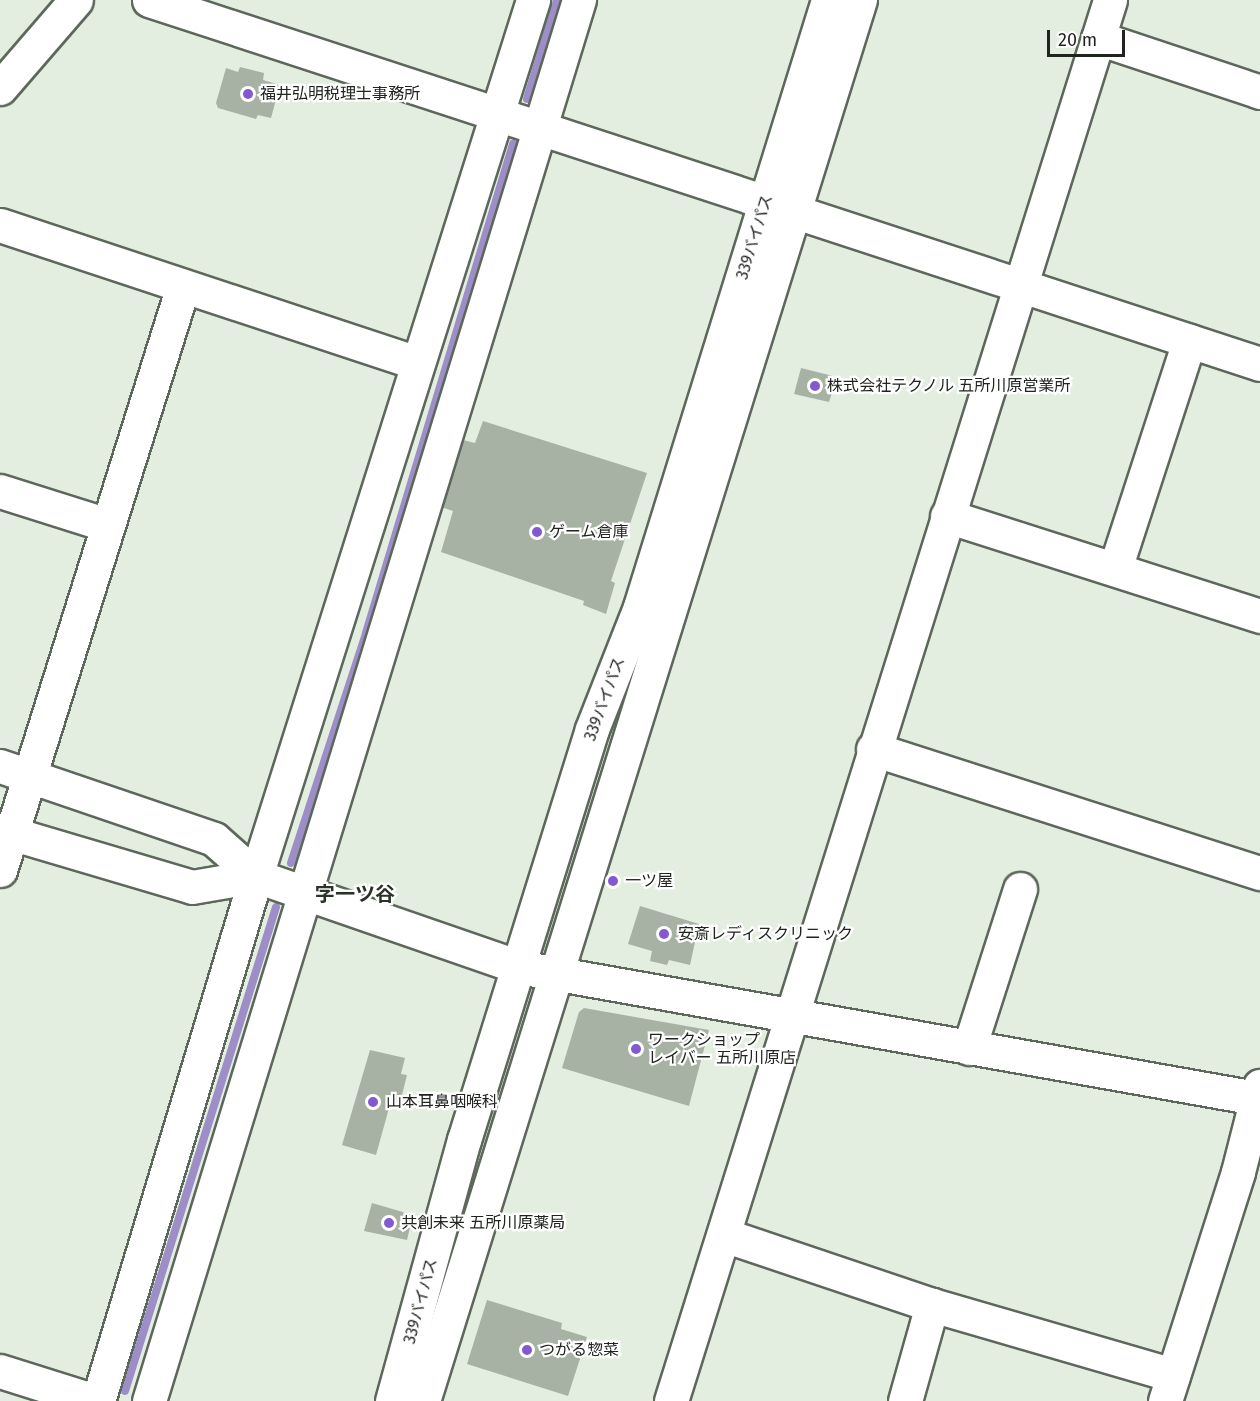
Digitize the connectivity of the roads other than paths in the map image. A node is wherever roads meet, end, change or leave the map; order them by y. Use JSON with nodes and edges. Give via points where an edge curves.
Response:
{"nodes":[{"id":1,"x":75,"y":0,"type":"edge"},
{"id":2,"x":149,"y":0,"type":"edge"},
{"id":3,"x":533,"y":0,"type":"edge"},
{"id":4,"x":579,"y":0,"type":"edge"},
{"id":5,"x":828,"y":0,"type":"edge"},
{"id":6,"x":860,"y":0,"type":"edge"},
{"id":7,"x":1110,"y":0,"type":"edge"},
{"id":8,"x":1098,"y":38,"type":"junction"},
{"id":9,"x":0,"y":88,"type":"edge"},
{"id":10,"x":1260,"y":92,"type":"edge"},
{"id":11,"x":495,"y":113,"type":"junction"},
{"id":12,"x":540,"y":128,"type":"junction"},
{"id":13,"x":780,"y":207,"type":"junction"},
{"id":14,"x":0,"y":225,"type":"edge"},
{"id":15,"x":183,"y":286,"type":"junction"},
{"id":16,"x":1022,"y":286,"type":"junction"},
{"id":17,"x":1189,"y":340,"type":"junction"},
{"id":18,"x":418,"y":363,"type":"junction"},
{"id":19,"x":1260,"y":364,"type":"edge"},
{"id":20,"x":0,"y":491,"type":"edge"},
{"id":21,"x":947,"y":516,"type":"junction"},
{"id":22,"x":108,"y":525,"type":"junction"},
{"id":23,"x":1115,"y":569,"type":"junction"},
{"id":24,"x":1260,"y":616,"type":"edge"},
{"id":25,"x":873,"y":749,"type":"junction"},
{"id":26,"x":0,"y":766,"type":"edge"},
{"id":27,"x":30,"y":776,"type":"junction"},
{"id":28,"x":6,"y":832,"type":"edge"},
{"id":29,"x":0,"y":870,"type":"edge"},
{"id":30,"x":1260,"y":873,"type":"edge"},
{"id":31,"x":256,"y":876,"type":"junction"},
{"id":32,"x":1020,"y":890,"type":"dead end"},
{"id":33,"x":303,"y":893,"type":"junction"},
{"id":34,"x":519,"y":967,"type":"junction"},
{"id":35,"x":558,"y":976,"type":"junction"},
{"id":36,"x":792,"y":1014,"type":"junction"},
{"id":37,"x":969,"y":1048,"type":"junction"},
{"id":38,"x":1258,"y":1092,"type":"edge"},
{"id":39,"x":724,"y":1235,"type":"junction"},
{"id":40,"x":932,"y":1305,"type":"junction"},
{"id":41,"x":0,"y":1371,"type":"edge"},
{"id":42,"x":1169,"y":1388,"type":"edge"},
{"id":43,"x":97,"y":1401,"type":"edge"},
{"id":44,"x":149,"y":1401,"type":"edge"},
{"id":45,"x":392,"y":1401,"type":"edge"},
{"id":46,"x":423,"y":1401,"type":"edge"},
{"id":47,"x":671,"y":1401,"type":"edge"},
{"id":48,"x":905,"y":1401,"type":"edge"}],
"edges":[{"from":1,"to":9,"type":"street"},
{"from":2,"to":11,"type":"street"},
{"from":3,"to":11,"type":"street"},
{"from":4,"to":12,"type":"street"},
{"from":5,"to":13,"type":"street","name":"339バイパス"},
{"from":6,"to":13,"type":"street"},
{"from":7,"to":8,"type":"street"},
{"from":8,"to":10,"type":"street"},
{"from":8,"to":16,"type":"street"},
{"from":11,"to":12,"type":"street"},
{"from":11,"to":18,"type":"street"},
{"from":12,"to":13,"type":"street"},
{"from":12,"to":33,"type":"street"},
{"from":13,"to":16,"type":"street"},
{"from":13,"to":34,"type":"street","name":"339バイパス","via":[[640,607],[592,729]]},
{"from":13,"to":35,"type":"street"},
{"from":14,"to":15,"type":"street"},
{"from":15,"to":18,"type":"street"},
{"from":15,"to":22,"type":"street"},
{"from":16,"to":17,"type":"street"},
{"from":16,"to":21,"type":"street"},
{"from":17,"to":19,"type":"street"},
{"from":17,"to":23,"type":"street"},
{"from":18,"to":31,"type":"street"},
{"from":20,"to":22,"type":"street"},
{"from":21,"to":23,"type":"street"},
{"from":21,"to":25,"type":"street"},
{"from":22,"to":27,"type":"street"},
{"from":23,"to":24,"type":"street"},
{"from":25,"to":30,"type":"street"},
{"from":25,"to":36,"type":"street"},
{"from":26,"to":27,"type":"street"},
{"from":27,"to":28,"type":"street"},
{"from":27,"to":31,"type":"street","via":[[214,839]]},
{"from":28,"to":29,"type":"street"},
{"from":28,"to":31,"type":"street","via":[[192,886]]},
{"from":31,"to":33,"type":"street"},
{"from":31,"to":43,"type":"street"},
{"from":32,"to":37,"type":"street"},
{"from":33,"to":34,"type":"street"},
{"from":33,"to":44,"type":"street"},
{"from":34,"to":35,"type":"street"},
{"from":34,"to":45,"type":"street","name":"339バイパス","via":[[464,1140]]},
{"from":35,"to":36,"type":"street"},
{"from":35,"to":46,"type":"street"},
{"from":36,"to":37,"type":"street"},
{"from":36,"to":39,"type":"street"},
{"from":37,"to":38,"type":"street"},
{"from":38,"to":42,"type":"street","via":[[1238,1172]]},
{"from":39,"to":40,"type":"street"},
{"from":39,"to":47,"type":"street"},
{"from":40,"to":42,"type":"street"},
{"from":40,"to":48,"type":"street"},
{"from":41,"to":43,"type":"street"}]}
